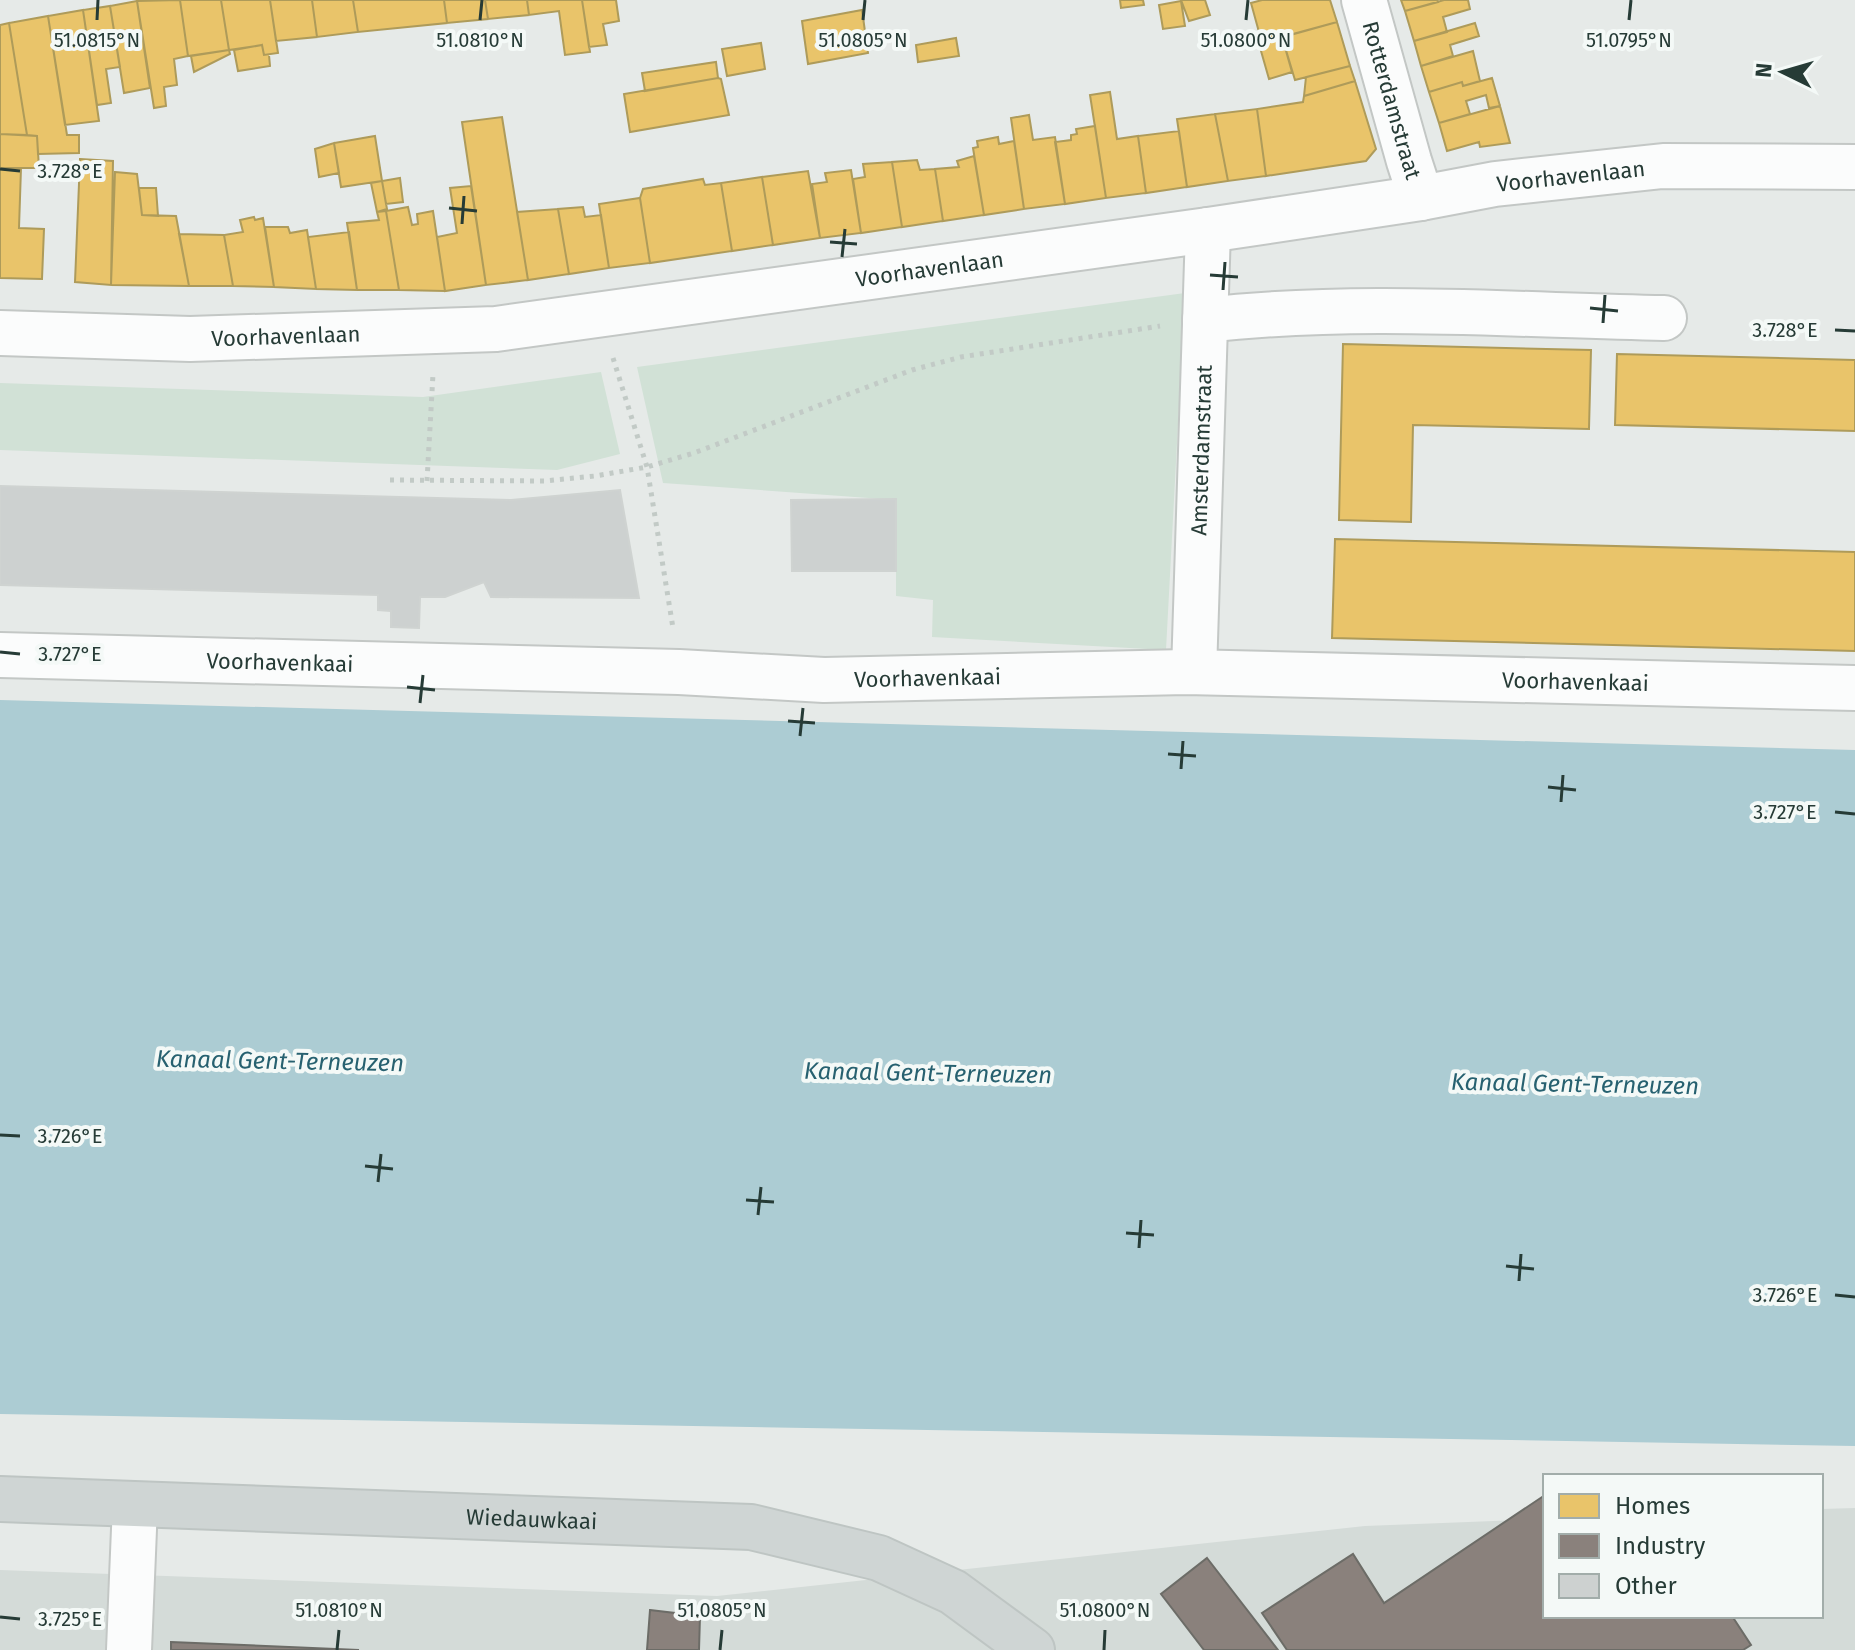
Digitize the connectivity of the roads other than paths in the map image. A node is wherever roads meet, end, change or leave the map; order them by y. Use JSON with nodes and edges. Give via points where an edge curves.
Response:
{"nodes":[{"id":1,"x":1364,"y":0,"type":"edge"},
{"id":2,"x":1855,"y":167,"type":"edge"},
{"id":3,"x":1421,"y":198,"type":"junction"},
{"id":4,"x":1208,"y":230,"type":"junction"},
{"id":5,"x":1664,"y":318,"type":"dead end"},
{"id":6,"x":1205,"y":320,"type":"junction"},
{"id":7,"x":0,"y":333,"type":"edge"},
{"id":8,"x":0,"y":655,"type":"edge"},
{"id":9,"x":1194,"y":672,"type":"junction"},
{"id":10,"x":1855,"y":688,"type":"edge"},
{"id":11,"x":0,"y":1499,"type":"edge"},
{"id":12,"x":135,"y":1505,"type":"junction"},
{"id":13,"x":129,"y":1650,"type":"edge"},
{"id":14,"x":1032,"y":1650,"type":"edge"}],
"edges":[{"from":1,"to":3,"type":"street","name":"Rotterdamstraat"},
{"from":2,"to":3,"type":"street","name":"Voorhavenlaan","via":[[1663,166],[1495,184]]},
{"from":3,"to":4,"type":"street","name":"Voorhavenlaan"},
{"from":4,"to":6,"type":"street","name":"Amsterdamstraat"},
{"from":4,"to":7,"type":"street","name":"Voorhavenlaan","via":[[496,329],[190,339]]},
{"from":5,"to":6,"type":"street","via":[[1339,311]]},
{"from":6,"to":9,"type":"street","name":"Amsterdamstraat"},
{"from":8,"to":9,"type":"street","name":"Voorhavenkaai","via":[[824,680]]},
{"from":9,"to":10,"type":"street","name":"Voorhavenkaai"},
{"from":11,"to":12,"type":"main road","name":"Wiedauwkaai"},
{"from":12,"to":13,"type":"street"},
{"from":12,"to":14,"type":"main road","name":"Wiedauwkaai","via":[[751,1527],[879,1558],[953,1592]]}]}
